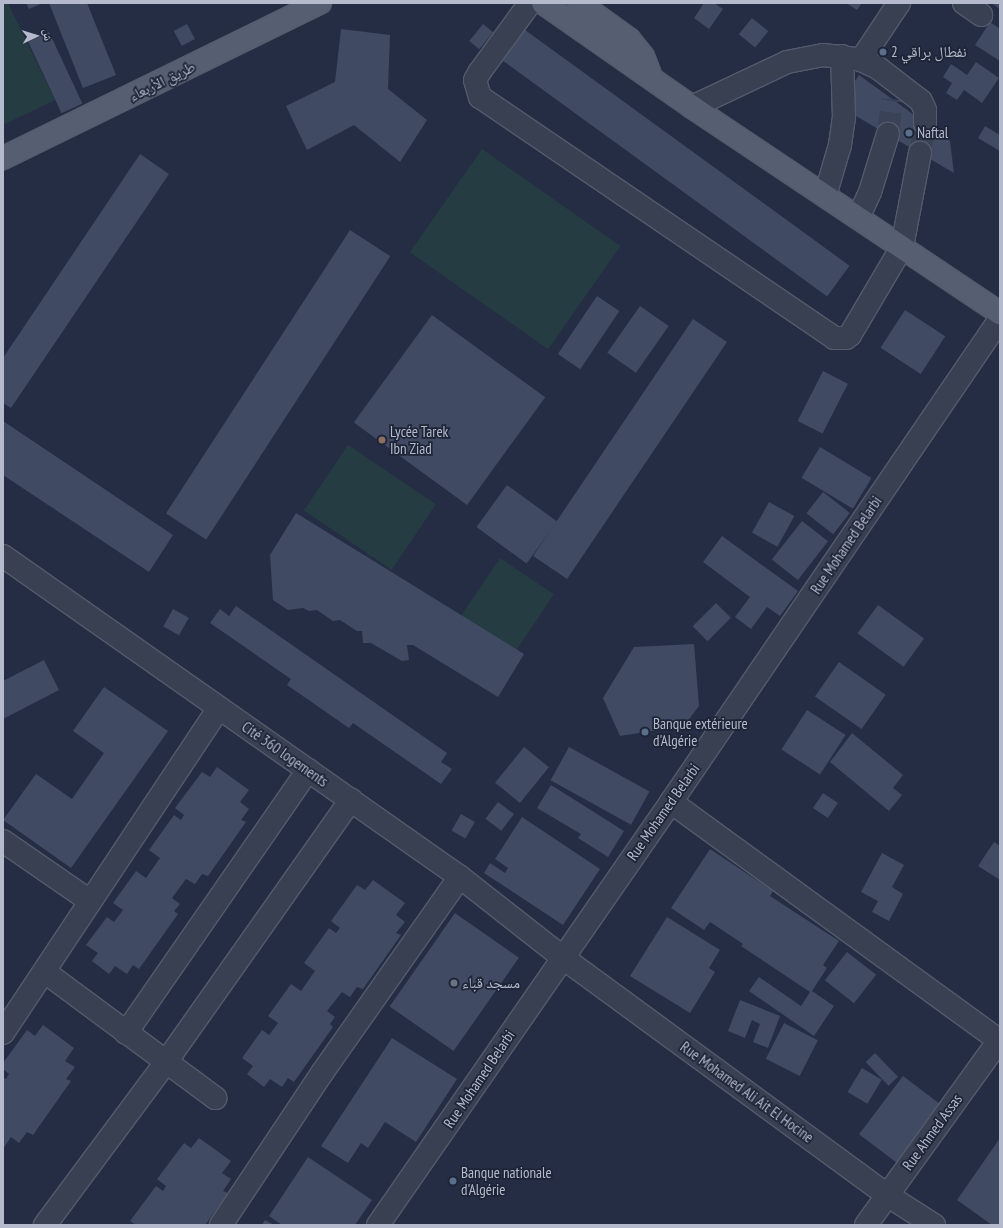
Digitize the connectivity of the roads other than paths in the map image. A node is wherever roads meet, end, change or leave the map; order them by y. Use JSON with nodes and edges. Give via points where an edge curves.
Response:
{"nodes":[{"id":1,"x":320,"y":3,"type":"edge"},
{"id":2,"x":530,"y":3,"type":"edge"},
{"id":3,"x":543,"y":3,"type":"edge"},
{"id":4,"x":579,"y":3,"type":"edge"},
{"id":5,"x":899,"y":3,"type":"edge"},
{"id":6,"x":852,"y":58,"type":"junction"},
{"id":7,"x":651,"y":78,"type":"junction"},
{"id":8,"x":692,"y":107,"type":"junction"},
{"id":9,"x":925,"y":123,"type":"tunnel mouth"},
{"id":10,"x":888,"y":134,"type":"tunnel mouth"},
{"id":11,"x":920,"y":153,"type":"tunnel mouth"},
{"id":12,"x":3,"y":158,"type":"edge"},
{"id":13,"x":825,"y":196,"type":"junction"},
{"id":14,"x":858,"y":218,"type":"junction"},
{"id":15,"x":902,"y":247,"type":"junction"},
{"id":16,"x":1000,"y":313,"type":"edge"},
{"id":17,"x":1000,"y":319,"type":"edge"},
{"id":18,"x":3,"y":556,"type":"edge"},
{"id":19,"x":219,"y":708,"type":"junction"},
{"id":20,"x":308,"y":770,"type":"junction"},
{"id":21,"x":351,"y":800,"type":"junction"},
{"id":22,"x":672,"y":802,"type":"junction"},
{"id":23,"x":3,"y":841,"type":"edge"},
{"id":24,"x":460,"y":877,"type":"junction"},
{"id":25,"x":90,"y":901,"type":"junction"},
{"id":26,"x":562,"y":957,"type":"junction"},
{"id":27,"x":45,"y":972,"type":"junction"},
{"id":28,"x":3,"y":1033,"type":"edge"},
{"id":29,"x":126,"y":1033,"type":"junction"},
{"id":30,"x":1000,"y":1039,"type":"edge"},
{"id":31,"x":166,"y":1062,"type":"junction"},
{"id":32,"x":215,"y":1098,"type":"dead end"},
{"id":33,"x":887,"y":1195,"type":"junction"},
{"id":34,"x":45,"y":1225,"type":"edge"},
{"id":35,"x":221,"y":1225,"type":"edge"},
{"id":36,"x":378,"y":1225,"type":"edge"},
{"id":37,"x":866,"y":1225,"type":"edge"},
{"id":38,"x":934,"y":1225,"type":"edge"}],
"edges":[{"from":1,"to":12,"type":"main road","name":"طريق الأربعاء"},
{"from":2,"to":15,"type":"street","via":[[475,80],[480,97],[834,338],[846,338],[850,335]]},
{"from":3,"to":7,"type":"main road"},
{"from":4,"to":7,"type":"main road","via":[[629,39],[643,56]]},
{"from":5,"to":6,"type":"street"},
{"from":6,"to":8,"type":"street","via":[[823,54],[787,62]]},
{"from":6,"to":9,"type":"street","via":[[892,89],[921,101],[925,110]]},
{"from":6,"to":13,"type":"street","via":[[840,145]]},
{"from":7,"to":8,"type":"main road"},
{"from":8,"to":13,"type":"main road"},
{"from":10,"to":14,"type":"street","via":[[870,192]]},
{"from":11,"to":15,"type":"street"},
{"from":13,"to":14,"type":"main road"},
{"from":14,"to":15,"type":"main road"},
{"from":15,"to":16,"type":"main road"},
{"from":17,"to":22,"type":"street","name":"Rue Mohamed Belarbi"},
{"from":18,"to":19,"type":"street","name":"Cité 360 logements"},
{"from":19,"to":20,"type":"street","name":"Cité 360 logements"},
{"from":19,"to":25,"type":"street"},
{"from":20,"to":21,"type":"street","name":"Cité 360 logements"},
{"from":20,"to":29,"type":"street"},
{"from":21,"to":24,"type":"street","name":"Cité 360 logements"},
{"from":21,"to":31,"type":"street"},
{"from":22,"to":26,"type":"street","name":"Rue Mohamed Belarbi"},
{"from":22,"to":30,"type":"street"},
{"from":23,"to":25,"type":"street"},
{"from":24,"to":26,"type":"street","name":"Cité 360 logements"},
{"from":24,"to":35,"type":"street","via":[[322,1073]]},
{"from":25,"to":27,"type":"street"},
{"from":26,"to":33,"type":"street","name":"Rue Mohamed Ali Ait El Hocine"},
{"from":26,"to":36,"type":"street","name":"Rue Mohamed Belarbi"},
{"from":27,"to":28,"type":"street"},
{"from":27,"to":29,"type":"street"},
{"from":29,"to":31,"type":"street"},
{"from":30,"to":33,"type":"street","name":"Rue Ahmed Assas"},
{"from":31,"to":32,"type":"street"},
{"from":31,"to":34,"type":"street"},
{"from":33,"to":37,"type":"street","name":"Rue Ahmed Assas"},
{"from":33,"to":38,"type":"street","name":"Rue Mohamed Ali Ait El Hocine"}]}
